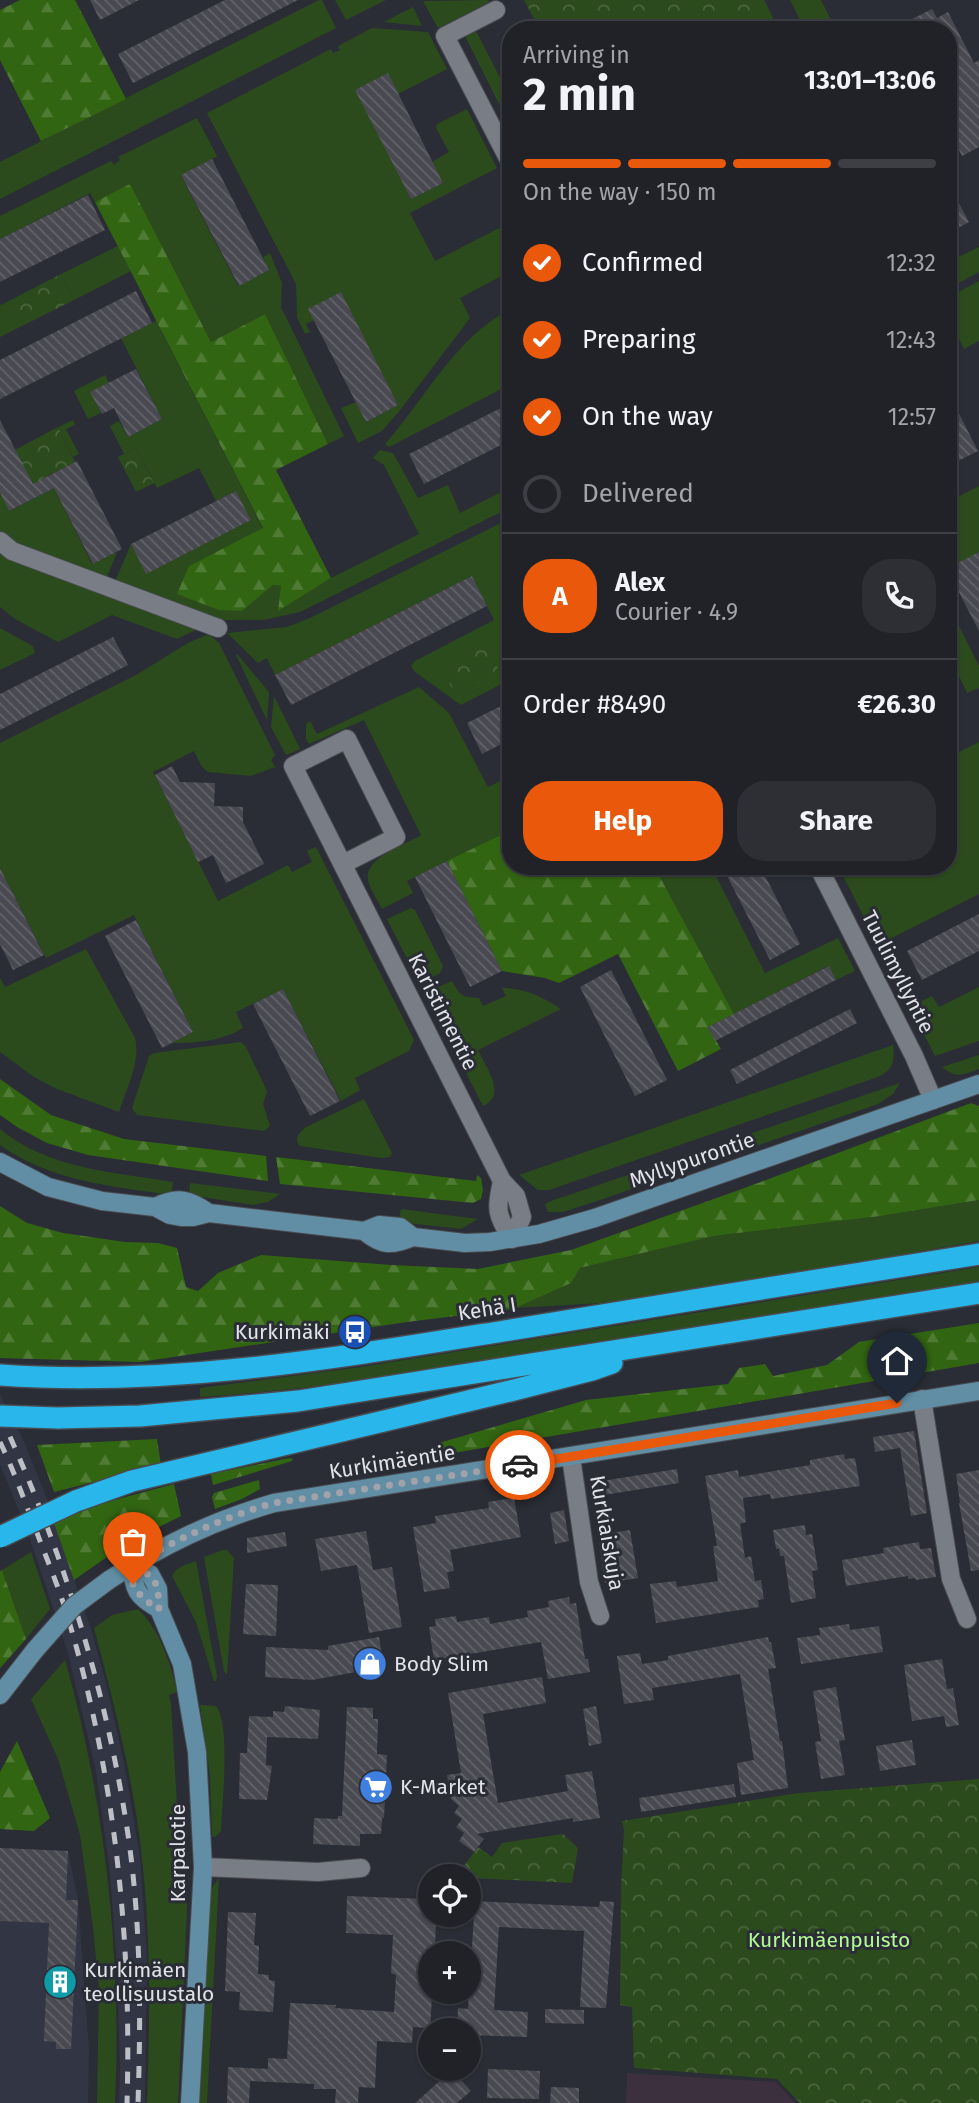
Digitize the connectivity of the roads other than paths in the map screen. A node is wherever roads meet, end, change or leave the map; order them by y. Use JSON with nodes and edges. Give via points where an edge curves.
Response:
{"nodes":[{"id":1,"x":496,"y":10,"type":"dead end"},
{"id":2,"x":502,"y":147,"type":"edge"},
{"id":3,"x":0,"y":541,"type":"edge"},
{"id":4,"x":218,"y":628,"type":"dead end"},
{"id":5,"x":343,"y":864,"type":"junction"},
{"id":6,"x":823,"y":875,"type":"edge"},
{"id":7,"x":979,"y":1084,"type":"edge"},
{"id":8,"x":933,"y":1100,"type":"junction"},
{"id":9,"x":0,"y":1162,"type":"edge"},
{"id":10,"x":512,"y":1239,"type":"junction"},
{"id":11,"x":979,"y":1254,"type":"edge"},
{"id":12,"x":979,"y":1293,"type":"edge"},
{"id":13,"x":661,"y":1345,"type":"junction"},
{"id":14,"x":0,"y":1375,"type":"edge"},
{"id":15,"x":979,"y":1391,"type":"edge"},
{"id":16,"x":922,"y":1399,"type":"junction"},
{"id":17,"x":0,"y":1416,"type":"edge"},
{"id":18,"x":571,"y":1457,"type":"junction"},
{"id":19,"x":0,"y":1537,"type":"edge"},
{"id":20,"x":132,"y":1565,"type":"junction"},
{"id":21,"x":600,"y":1616,"type":"dead end"},
{"id":22,"x":967,"y":1619,"type":"dead end"},
{"id":23,"x":0,"y":1695,"type":"edge"},
{"id":24,"x":204,"y":1867,"type":"junction"},
{"id":25,"x":361,"y":1868,"type":"dead end"},
{"id":26,"x":190,"y":2103,"type":"edge"}],
"edges":[{"from":1,"to":2,"type":"street","via":[[445,36]]},
{"from":3,"to":4,"type":"street","via":[[12,551]]},
{"from":5,"to":5,"type":"street","name":"Karistimentie","via":[[293,765],[346,739],[396,837]]},
{"from":5,"to":10,"type":"street","name":"Karistimentie","via":[[502,1181],[516,1196],[522,1217]]},
{"from":6,"to":8,"type":"street","name":"Tuulimyllyntie"},
{"from":7,"to":8,"type":"street","name":"Myllypurontie"},
{"from":8,"to":10,"type":"street","name":"Myllypurontie","via":[[595,1218]]},
{"from":9,"to":10,"type":"street","name":"Myllypurontie","via":[[48,1187],[102,1201],[155,1207],[170,1200],[194,1202],[209,1213],[364,1231],[377,1241],[398,1244],[413,1237],[465,1243]]},
{"from":11,"to":14,"type":"highway","name":"Kehä I","via":[[423,1344],[211,1373],[138,1378]]},
{"from":12,"to":13,"type":"highway"},
{"from":13,"to":17,"type":"highway","bridge":true,"via":[[298,1401],[140,1416]]},
{"from":13,"to":19,"type":"highway","bridge":true,"via":[[592,1370],[132,1481]]},
{"from":15,"to":16,"type":"street","name":"Kurkimäentie"},
{"from":16,"to":18,"type":"street","name":"Kurkimäentie"},
{"from":16,"to":22,"type":"street","via":[[951,1578]]},
{"from":18,"to":20,"type":"street","name":"Kurkimäentie","via":[[274,1503],[215,1522]]},
{"from":18,"to":21,"type":"street","name":"Kurkiaiskuja","via":[[589,1582]]},
{"from":20,"to":23,"type":"street","name":"Kurkimäentie","bridge":true,"via":[[74,1606]]},
{"from":20,"to":24,"type":"street","name":"Karpalotie","via":[[155,1581],[159,1609],[182,1664],[201,1787]]},
{"from":24,"to":25,"type":"street","via":[[318,1872]]},
{"from":24,"to":26,"type":"street","name":"Karpalotie"}]}
